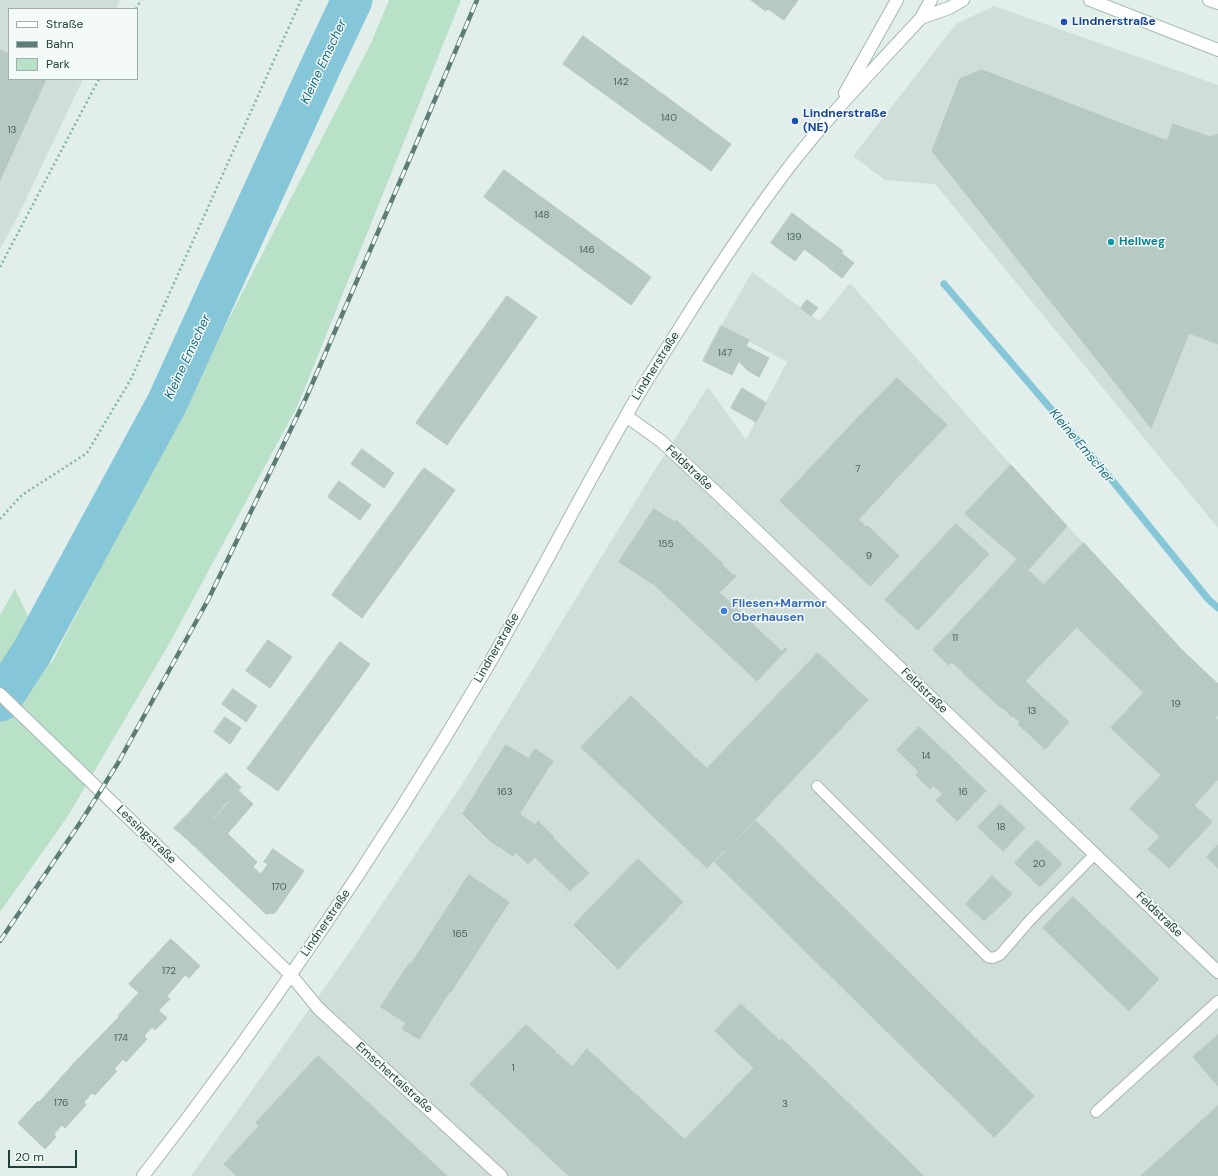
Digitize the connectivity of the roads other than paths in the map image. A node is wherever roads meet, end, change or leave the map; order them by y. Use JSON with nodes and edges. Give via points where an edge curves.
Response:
{"nodes":[{"id":1,"x":897,"y":0,"type":"edge"},
{"id":2,"x":931,"y":0,"type":"edge"},
{"id":3,"x":963,"y":0,"type":"edge"},
{"id":4,"x":1090,"y":0,"type":"edge"},
{"id":5,"x":1209,"y":0,"type":"edge"},
{"id":6,"x":1218,"y":3,"type":"edge"},
{"id":7,"x":921,"y":18,"type":"junction"},
{"id":8,"x":1218,"y":50,"type":"edge"},
{"id":9,"x":835,"y":111,"type":"junction"},
{"id":10,"x":626,"y":416,"type":"junction"},
{"id":11,"x":0,"y":694,"type":"edge"},
{"id":12,"x":817,"y":786,"type":"dead end"},
{"id":13,"x":1095,"y":854,"type":"junction"},
{"id":14,"x":1218,"y":972,"type":"edge"},
{"id":15,"x":291,"y":975,"type":"junction"},
{"id":16,"x":1218,"y":1000,"type":"edge"},
{"id":17,"x":1096,"y":1112,"type":"dead end"},
{"id":18,"x":143,"y":1176,"type":"edge"},
{"id":19,"x":502,"y":1176,"type":"edge"}],
"edges":[{"from":1,"to":9,"type":"street","name":"Lindnerstraße"},
{"from":2,"to":7,"type":"street","name":"Lindnerstraße"},
{"from":3,"to":7,"type":"street"},
{"from":4,"to":8,"type":"street"},
{"from":5,"to":6,"type":"street"},
{"from":7,"to":9,"type":"street","name":"Lindnerstraße"},
{"from":9,"to":10,"type":"street","name":"Lindnerstraße","via":[[787,170],[718,268]]},
{"from":10,"to":13,"type":"street","name":"Feldstraße","via":[[661,441],[719,495]]},
{"from":10,"to":15,"type":"street","name":"Lindnerstraße","via":[[499,646],[344,896]]},
{"from":11,"to":15,"type":"street","name":"Lessingstraße"},
{"from":12,"to":13,"type":"lane","via":[[988,957],[993,958],[1000,954]]},
{"from":13,"to":14,"type":"street","name":"Feldstraße"},
{"from":15,"to":18,"type":"street","name":"Lindnerstraße"},
{"from":15,"to":19,"type":"street","name":"Emschertalstraße","via":[[318,1008]]},
{"from":16,"to":17,"type":"lane"}]}
